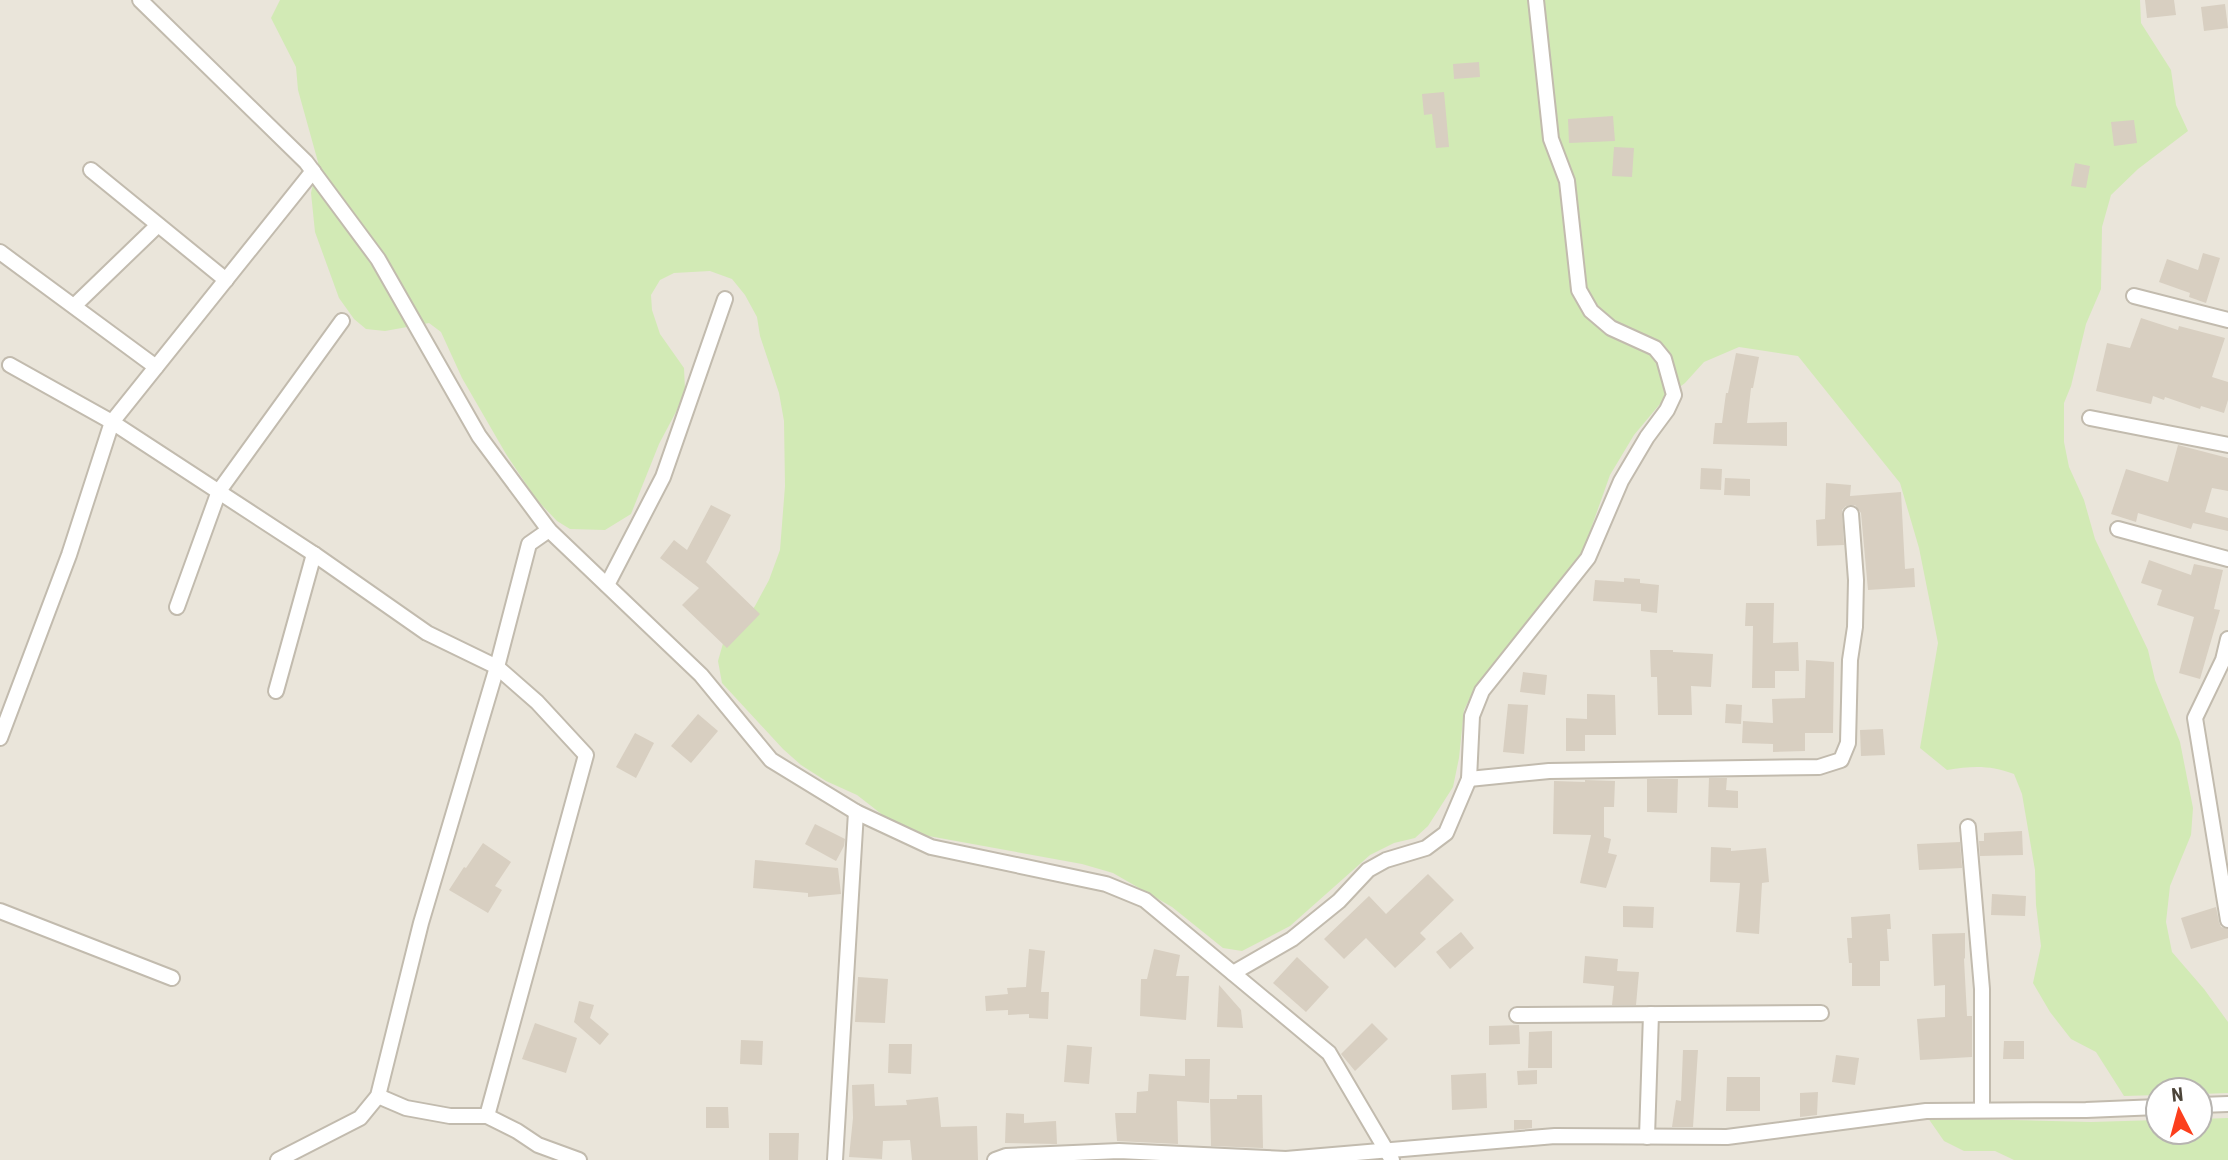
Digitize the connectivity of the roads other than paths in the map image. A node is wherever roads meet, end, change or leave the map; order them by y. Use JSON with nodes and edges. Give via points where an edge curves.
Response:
{"nodes":[{"id":1,"x":140,"y":0,"type":"edge"},
{"id":2,"x":1536,"y":0,"type":"edge"},
{"id":3,"x":90,"y":170,"type":"dead end"},
{"id":4,"x":313,"y":171,"type":"junction"},
{"id":5,"x":158,"y":225,"type":"junction"},
{"id":6,"x":0,"y":252,"type":"edge"},
{"id":7,"x":226,"y":280,"type":"junction"},
{"id":8,"x":2134,"y":296,"type":"dead end"},
{"id":9,"x":724,"y":299,"type":"dead end"},
{"id":10,"x":74,"y":306,"type":"junction"},
{"id":11,"x":2228,"y":320,"type":"edge"},
{"id":12,"x":342,"y":321,"type":"dead end"},
{"id":13,"x":10,"y":365,"type":"dead end"},
{"id":14,"x":156,"y":367,"type":"junction"},
{"id":15,"x":2090,"y":418,"type":"dead end"},
{"id":16,"x":112,"y":422,"type":"junction"},
{"id":17,"x":2228,"y":445,"type":"edge"},
{"id":18,"x":219,"y":491,"type":"junction"},
{"id":19,"x":1852,"y":514,"type":"dead end"},
{"id":20,"x":2118,"y":529,"type":"dead end"},
{"id":21,"x":549,"y":530,"type":"junction"},
{"id":22,"x":314,"y":554,"type":"junction"},
{"id":23,"x":2228,"y":559,"type":"edge"},
{"id":24,"x":607,"y":585,"type":"junction"},
{"id":25,"x":177,"y":607,"type":"dead end"},
{"id":26,"x":2228,"y":639,"type":"edge"},
{"id":27,"x":2226,"y":660,"type":"edge"},
{"id":28,"x":497,"y":667,"type":"junction"},
{"id":29,"x":275,"y":691,"type":"dead end"},
{"id":30,"x":0,"y":738,"type":"edge"},
{"id":31,"x":1469,"y":779,"type":"junction"},
{"id":32,"x":856,"y":812,"type":"junction"},
{"id":33,"x":1968,"y":827,"type":"dead end"},
{"id":34,"x":0,"y":911,"type":"edge"},
{"id":35,"x":2228,"y":920,"type":"edge"},
{"id":36,"x":1233,"y":973,"type":"junction"},
{"id":37,"x":172,"y":978,"type":"dead end"},
{"id":38,"x":1821,"y":1013,"type":"dead end"},
{"id":39,"x":1651,"y":1014,"type":"junction"},
{"id":40,"x":1517,"y":1015,"type":"dead end"},
{"id":41,"x":378,"y":1096,"type":"junction"},
{"id":42,"x":2144,"y":1107,"type":"edge"},
{"id":43,"x":1982,"y":1110,"type":"junction"},
{"id":44,"x":486,"y":1116,"type":"junction"},
{"id":45,"x":1647,"y":1137,"type":"junction"},
{"id":46,"x":1389,"y":1155,"type":"edge"},
{"id":47,"x":278,"y":1160,"type":"edge"},
{"id":48,"x":579,"y":1160,"type":"edge"},
{"id":49,"x":835,"y":1160,"type":"edge"},
{"id":50,"x":995,"y":1160,"type":"edge"}],
"edges":[{"from":1,"to":4,"type":"street"},
{"from":2,"to":31,"type":"street","via":[[1551,139],[1567,181],[1579,290],[1591,311],[1611,328],[1655,348],[1664,359],[1674,395],[1621,481],[1588,558],[1482,691],[1472,716]]},
{"from":3,"to":5,"type":"street"},
{"from":4,"to":7,"type":"street"},
{"from":4,"to":21,"type":"street","via":[[378,259],[479,436]]},
{"from":5,"to":7,"type":"street"},
{"from":5,"to":10,"type":"street"},
{"from":6,"to":10,"type":"street"},
{"from":7,"to":14,"type":"street"},
{"from":8,"to":11,"type":"street"},
{"from":9,"to":24,"type":"street","via":[[663,477]]},
{"from":10,"to":14,"type":"street"},
{"from":12,"to":18,"type":"street"},
{"from":13,"to":16,"type":"street"},
{"from":14,"to":16,"type":"street"},
{"from":15,"to":17,"type":"street"},
{"from":16,"to":18,"type":"street"},
{"from":16,"to":30,"type":"street","via":[[69,555]]},
{"from":18,"to":22,"type":"street"},
{"from":18,"to":25,"type":"street"},
{"from":19,"to":31,"type":"street","via":[[1856,627],[1850,660],[1848,743],[1841,760],[1819,767],[1549,771]]},
{"from":20,"to":23,"type":"street"},
{"from":21,"to":24,"type":"street"},
{"from":21,"to":28,"type":"street","via":[[529,544]]},
{"from":22,"to":28,"type":"street","via":[[427,633]]},
{"from":22,"to":29,"type":"street"},
{"from":24,"to":32,"type":"street","via":[[701,675],[771,760]]},
{"from":26,"to":27,"type":"street"},
{"from":27,"to":35,"type":"street","via":[[2195,718]]},
{"from":28,"to":41,"type":"street","via":[[421,923]]},
{"from":28,"to":44,"type":"street","via":[[586,755]]},
{"from":31,"to":36,"type":"street","via":[[1446,833],[1426,848],[1368,870],[1292,939]]},
{"from":32,"to":36,"type":"street","via":[[931,846],[1106,884],[1145,900]]},
{"from":32,"to":49,"type":"street"},
{"from":33,"to":43,"type":"street","via":[[1982,989]]},
{"from":34,"to":37,"type":"street"},
{"from":36,"to":46,"type":"street","via":[[1329,1053]]},
{"from":38,"to":39,"type":"street"},
{"from":39,"to":40,"type":"street"},
{"from":39,"to":45,"type":"street"},
{"from":41,"to":44,"type":"street","via":[[406,1108],[450,1116]]},
{"from":41,"to":47,"type":"street","via":[[360,1118]]},
{"from":42,"to":43,"type":"street"},
{"from":43,"to":45,"type":"street","via":[[1926,1111],[1727,1137]]},
{"from":44,"to":48,"type":"street","via":[[538,1146]]},
{"from":45,"to":46,"type":"street","via":[[1555,1136]]},
{"from":46,"to":50,"type":"street","via":[[1286,1159],[1119,1151]]}]}
